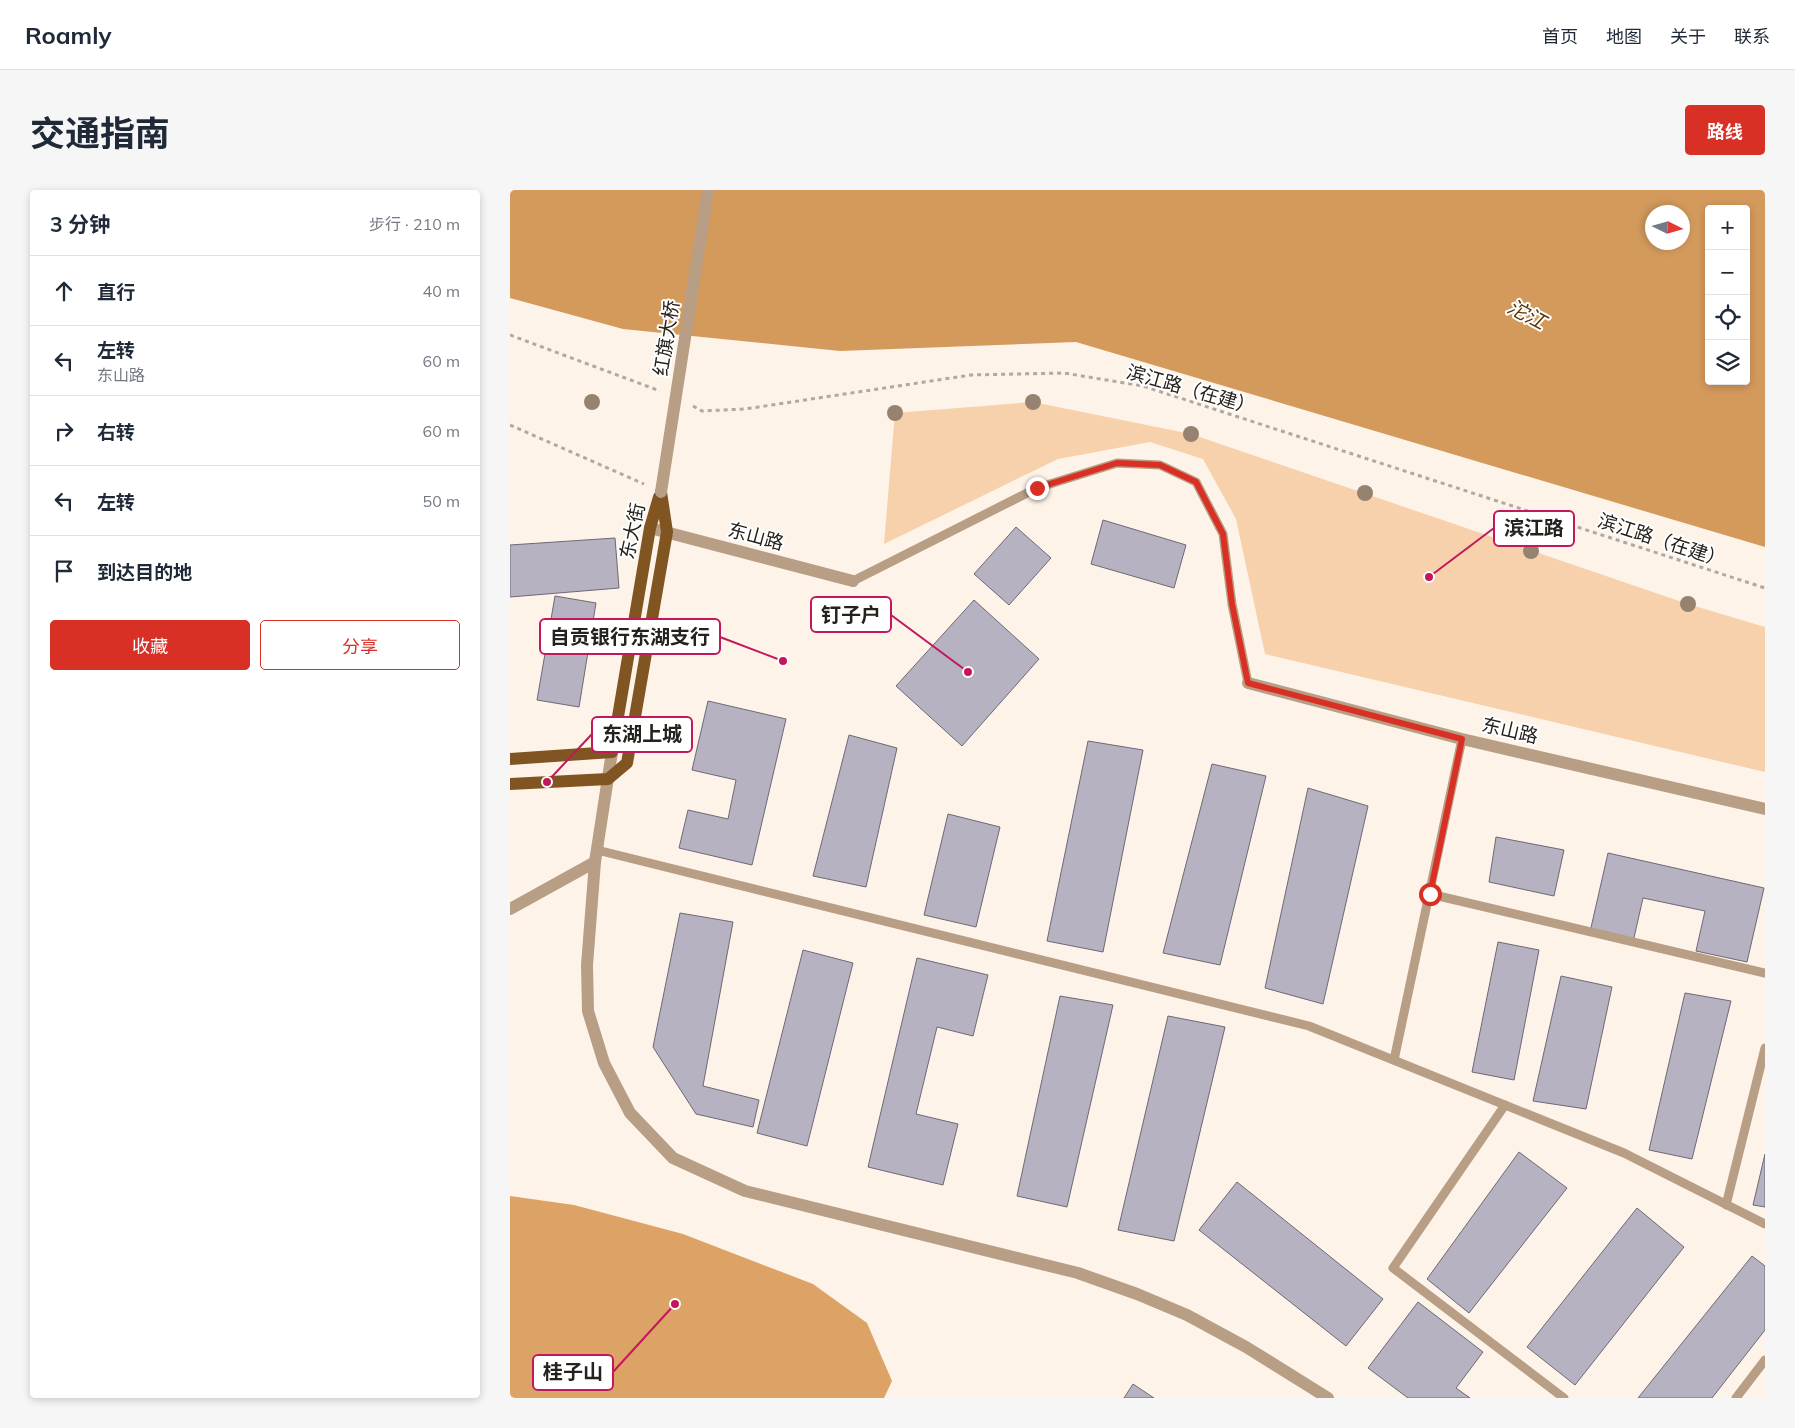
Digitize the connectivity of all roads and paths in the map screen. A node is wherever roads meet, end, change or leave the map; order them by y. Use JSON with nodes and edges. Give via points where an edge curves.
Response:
{"nodes":[{"id":1,"x":708,"y":190,"type":"edge"},
{"id":2,"x":510,"y":335,"type":"edge"},
{"id":3,"x":662,"y":392,"type":"dead end"},
{"id":4,"x":686,"y":403,"type":"dead end"},
{"id":5,"x":510,"y":425,"type":"edge"},
{"id":6,"x":661,"y":492,"type":"junction"},
{"id":7,"x":650,"y":528,"type":"junction"},
{"id":8,"x":667,"y":532,"type":"junction"},
{"id":9,"x":853,"y":581,"type":"joint"},
{"id":10,"x":1765,"y":588,"type":"edge"},
{"id":11,"x":1248,"y":683,"type":"joint"},
{"id":12,"x":1462,"y":739,"type":"junction"},
{"id":13,"x":612,"y":752,"type":"junction"},
{"id":14,"x":510,"y":759,"type":"edge"},
{"id":15,"x":608,"y":779,"type":"junction"},
{"id":16,"x":510,"y":784,"type":"edge"},
{"id":17,"x":1765,"y":809,"type":"edge"},
{"id":18,"x":596,"y":856,"type":"junction"},
{"id":19,"x":1430,"y":894,"type":"junction"},
{"id":20,"x":510,"y":909,"type":"edge"},
{"id":21,"x":1765,"y":972,"type":"edge"},
{"id":22,"x":1765,"y":1048,"type":"edge"},
{"id":23,"x":1394,"y":1060,"type":"junction"},
{"id":24,"x":1505,"y":1105,"type":"junction"},
{"id":25,"x":1726,"y":1205,"type":"junction"},
{"id":26,"x":1765,"y":1224,"type":"edge"},
{"id":27,"x":1765,"y":1360,"type":"edge"},
{"id":28,"x":1328,"y":1398,"type":"edge"},
{"id":29,"x":1564,"y":1398,"type":"edge"},
{"id":30,"x":1736,"y":1398,"type":"edge"}],
"edges":[{"from":1,"to":6,"type":"street","name":"红旗大桥","bridge":true},
{"from":2,"to":3,"type":"path"},
{"from":4,"to":10,"type":"path","name":"滨江路（在建）","via":[[702,411],[746,409],[972,375],[1064,373],[1143,386]]},
{"from":5,"to":6,"type":"path"},
{"from":6,"to":7,"type":"main road","name":"东大街"},
{"from":6,"to":8,"type":"main road","name":"东大街"},
{"from":7,"to":8,"type":"street","name":"东山路"},
{"from":7,"to":13,"type":"main road","name":"东大街"},
{"from":8,"to":9,"type":"street","name":"东山路"},
{"from":8,"to":15,"type":"main road","name":"东大街","via":[[627,764]]},
{"from":9,"to":11,"type":"lane","via":[[1037,488],[1117,463],[1160,465],[1196,482],[1223,534],[1232,604]]},
{"from":11,"to":12,"type":"street","name":"东山路"},
{"from":12,"to":17,"type":"street","name":"东山路"},
{"from":12,"to":19,"type":"lane"},
{"from":13,"to":14,"type":"main road"},
{"from":13,"to":15,"type":"street"},
{"from":15,"to":16,"type":"main road"},
{"from":15,"to":18,"type":"street"},
{"from":18,"to":20,"type":"street"},
{"from":18,"to":23,"type":"lane","via":[[1309,1026]]},
{"from":18,"to":28,"type":"street","via":[[587,965],[588,1011],[604,1063],[630,1113],[673,1158],[745,1191],[1078,1273],[1137,1294],[1187,1315],[1246,1347]]},
{"from":19,"to":21,"type":"lane"},
{"from":19,"to":23,"type":"lane"},
{"from":22,"to":25,"type":"lane"},
{"from":23,"to":24,"type":"lane"},
{"from":24,"to":25,"type":"lane","via":[[1624,1153]]},
{"from":24,"to":29,"type":"lane","via":[[1392,1268]]},
{"from":25,"to":26,"type":"lane"},
{"from":27,"to":30,"type":"lane"}]}
